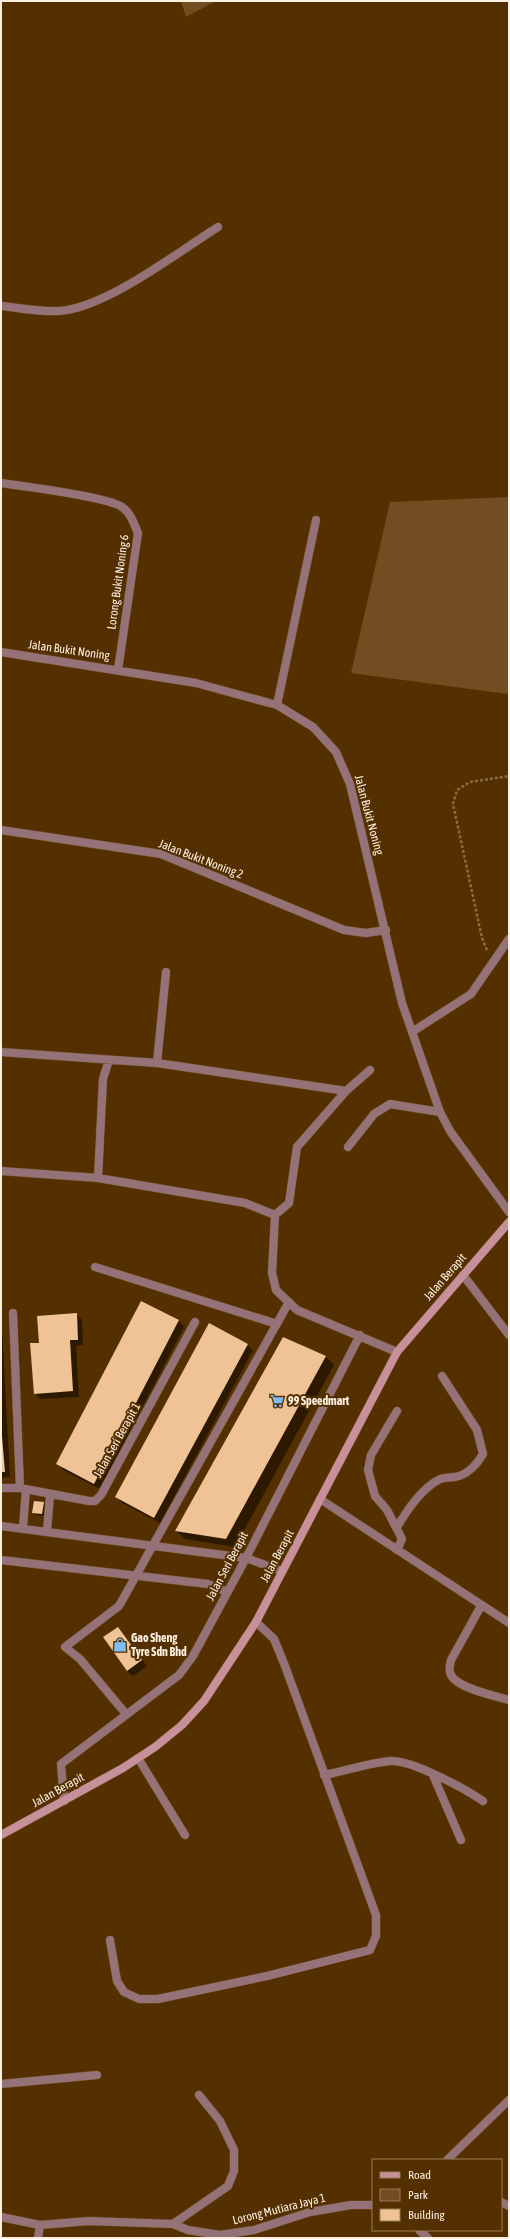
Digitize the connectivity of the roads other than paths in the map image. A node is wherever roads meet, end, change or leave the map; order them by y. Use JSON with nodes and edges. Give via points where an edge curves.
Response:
{"nodes":[{"id":1,"x":218,"y":227,"type":"dead end"},
{"id":2,"x":1,"y":306,"type":"edge"},
{"id":3,"x":1,"y":483,"type":"edge"},
{"id":4,"x":316,"y":520,"type":"dead end"},
{"id":5,"x":1,"y":652,"type":"edge"},
{"id":6,"x":118,"y":670,"type":"junction"},
{"id":7,"x":277,"y":705,"type":"junction"},
{"id":8,"x":1,"y":830,"type":"edge"},
{"id":9,"x":386,"y":930,"type":"junction"},
{"id":10,"x":509,"y":939,"type":"edge"},
{"id":11,"x":166,"y":972,"type":"dead end"},
{"id":12,"x":412,"y":1032,"type":"junction"},
{"id":13,"x":1,"y":1052,"type":"edge"},
{"id":14,"x":109,"y":1060,"type":"junction"},
{"id":15,"x":157,"y":1063,"type":"junction"},
{"id":16,"x":370,"y":1070,"type":"dead end"},
{"id":17,"x":346,"y":1090,"type":"junction"},
{"id":18,"x":440,"y":1112,"type":"junction"},
{"id":19,"x":348,"y":1147,"type":"dead end"},
{"id":20,"x":1,"y":1172,"type":"edge"},
{"id":21,"x":98,"y":1178,"type":"junction"},
{"id":22,"x":509,"y":1212,"type":"edge"},
{"id":23,"x":275,"y":1215,"type":"junction"},
{"id":24,"x":509,"y":1222,"type":"edge"},
{"id":25,"x":95,"y":1267,"type":"dead end"},
{"id":26,"x":463,"y":1275,"type":"junction"},
{"id":27,"x":289,"y":1302,"type":"junction"},
{"id":28,"x":13,"y":1312,"type":"dead end"},
{"id":29,"x":195,"y":1322,"type":"dead end"},
{"id":30,"x":277,"y":1324,"type":"junction"},
{"id":31,"x":360,"y":1335,"type":"junction"},
{"id":32,"x":509,"y":1335,"type":"edge"},
{"id":33,"x":398,"y":1352,"type":"junction"},
{"id":34,"x":442,"y":1376,"type":"dead end"},
{"id":35,"x":396,"y":1411,"type":"dead end"},
{"id":36,"x":1,"y":1488,"type":"edge"},
{"id":37,"x":23,"y":1489,"type":"junction"},
{"id":38,"x":50,"y":1495,"type":"junction"},
{"id":39,"x":320,"y":1499,"type":"junction"},
{"id":40,"x":1,"y":1526,"type":"edge"},
{"id":41,"x":397,"y":1527,"type":"junction"},
{"id":42,"x":23,"y":1528,"type":"junction"},
{"id":43,"x":47,"y":1532,"type":"junction"},
{"id":44,"x":153,"y":1545,"type":"junction"},
{"id":45,"x":397,"y":1550,"type":"junction"},
{"id":46,"x":246,"y":1558,"type":"junction"},
{"id":47,"x":1,"y":1560,"type":"edge"},
{"id":48,"x":282,"y":1571,"type":"junction"},
{"id":49,"x":136,"y":1576,"type":"junction"},
{"id":50,"x":227,"y":1592,"type":"junction"},
{"id":51,"x":481,"y":1606,"type":"junction"},
{"id":52,"x":256,"y":1622,"type":"junction"},
{"id":53,"x":509,"y":1623,"type":"edge"},
{"id":54,"x":509,"y":1700,"type":"edge"},
{"id":55,"x":126,"y":1714,"type":"junction"},
{"id":56,"x":138,"y":1758,"type":"junction"},
{"id":57,"x":324,"y":1775,"type":"junction"},
{"id":58,"x":433,"y":1775,"type":"junction"},
{"id":59,"x":64,"y":1801,"type":"junction"},
{"id":60,"x":483,"y":1801,"type":"dead end"},
{"id":61,"x":1,"y":1835,"type":"edge"},
{"id":62,"x":185,"y":1835,"type":"dead end"},
{"id":63,"x":461,"y":1840,"type":"dead end"},
{"id":64,"x":110,"y":1940,"type":"dead end"},
{"id":65,"x":97,"y":2075,"type":"dead end"},
{"id":66,"x":1,"y":2084,"type":"edge"},
{"id":67,"x":199,"y":2095,"type":"dead end"},
{"id":68,"x":509,"y":2100,"type":"edge"},
{"id":69,"x":448,"y":2159,"type":"edge"},
{"id":70,"x":372,"y":2205,"type":"edge"},
{"id":71,"x":1,"y":2217,"type":"edge"},
{"id":72,"x":172,"y":2224,"type":"junction"},
{"id":73,"x":40,"y":2225,"type":"junction"},
{"id":74,"x":420,"y":2231,"type":"edge"},
{"id":75,"x":38,"y":2238,"type":"edge"},
{"id":76,"x":428,"y":2238,"type":"edge"}],
"edges":[{"from":1,"to":2,"type":"street","via":[[131,283],[80,307],[60,310]]},
{"from":3,"to":6,"type":"street","name":"Lorong Bukit Noning 6","via":[[105,500],[122,506],[131,517],[138,533]]},
{"from":4,"to":7,"type":"street"},
{"from":5,"to":6,"type":"street","name":"Jalan Bukit Noning"},
{"from":6,"to":7,"type":"street","name":"Jalan Bukit Noning","via":[[196,683]]},
{"from":7,"to":9,"type":"street","name":"Jalan Bukit Noning","via":[[313,727],[336,752],[350,784]]},
{"from":8,"to":9,"type":"street","name":"Jalan Bukit Noning 2","via":[[161,854],[344,930],[366,933]]},
{"from":9,"to":12,"type":"street","name":"Jalan Bukit Noning","via":[[402,1003]]},
{"from":10,"to":12,"type":"street","via":[[471,994]]},
{"from":11,"to":15,"type":"street"},
{"from":12,"to":18,"type":"street","name":"Jalan Bukit Noning"},
{"from":13,"to":14,"type":"street"},
{"from":14,"to":15,"type":"street"},
{"from":14,"to":21,"type":"street","via":[[103,1079]]},
{"from":15,"to":17,"type":"street"},
{"from":16,"to":17,"type":"street"},
{"from":17,"to":23,"type":"street","via":[[297,1147],[289,1203]]},
{"from":18,"to":19,"type":"street","via":[[390,1104],[374,1114]]},
{"from":18,"to":22,"type":"street","name":"Jalan Bukit Noning","via":[[450,1132]]},
{"from":20,"to":21,"type":"street"},
{"from":21,"to":23,"type":"street","via":[[245,1203]]},
{"from":23,"to":27,"type":"street","via":[[272,1274],[276,1290]]},
{"from":24,"to":26,"type":"main road","name":"Jalan Berapit"},
{"from":25,"to":30,"type":"street"},
{"from":26,"to":32,"type":"street"},
{"from":26,"to":33,"type":"main road","name":"Jalan Berapit"},
{"from":27,"to":30,"type":"street"},
{"from":27,"to":31,"type":"street","via":[[297,1310]]},
{"from":28,"to":37,"type":"street"},
{"from":29,"to":38,"type":"street","name":"Jalan Seri Berapit 1","via":[[96,1501]]},
{"from":30,"to":44,"type":"street"},
{"from":31,"to":33,"type":"street"},
{"from":31,"to":46,"type":"street","name":"Jalan Seri Berapit"},
{"from":33,"to":39,"type":"main road","name":"Jalan Berapit"},
{"from":34,"to":41,"type":"street","via":[[477,1430],[483,1454],[479,1462],[468,1471],[458,1476],[442,1478],[429,1486],[409,1507]]},
{"from":35,"to":41,"type":"street","via":[[371,1455],[368,1470],[375,1496]]},
{"from":36,"to":37,"type":"street","name":"Jalan Seri Berapit 1"},
{"from":37,"to":38,"type":"street","name":"Jalan Seri Berapit 1"},
{"from":37,"to":42,"type":"street"},
{"from":38,"to":43,"type":"street"},
{"from":39,"to":45,"type":"street"},
{"from":39,"to":48,"type":"main road","name":"Jalan Berapit"},
{"from":40,"to":42,"type":"street"},
{"from":41,"to":45,"type":"street","via":[[402,1539]]},
{"from":42,"to":43,"type":"street"},
{"from":43,"to":44,"type":"street"},
{"from":44,"to":46,"type":"street"},
{"from":44,"to":49,"type":"street"},
{"from":45,"to":51,"type":"street"},
{"from":46,"to":48,"type":"street"},
{"from":46,"to":50,"type":"street","name":"Jalan Seri Berapit"},
{"from":47,"to":49,"type":"street"},
{"from":48,"to":52,"type":"main road","name":"Jalan Berapit"},
{"from":49,"to":50,"type":"street","via":[[208,1584]]},
{"from":49,"to":55,"type":"street","via":[[119,1606],[65,1647],[80,1659]]},
{"from":50,"to":55,"type":"street","name":"Jalan Seri Berapit","via":[[193,1656],[178,1675]]},
{"from":51,"to":53,"type":"street"},
{"from":51,"to":54,"type":"street","via":[[451,1660],[450,1676],[462,1685]]},
{"from":52,"to":56,"type":"main road","name":"Jalan Berapit","via":[[204,1701],[182,1725]]},
{"from":52,"to":57,"type":"street","via":[[274,1638]]},
{"from":55,"to":59,"type":"street","name":"Jalan Seri Berapit","via":[[62,1764]]},
{"from":56,"to":59,"type":"main road","name":"Jalan Berapit"},
{"from":56,"to":62,"type":"street"},
{"from":57,"to":58,"type":"street","via":[[391,1761],[408,1763]]},
{"from":57,"to":64,"type":"street","via":[[376,1915],[376,1936],[370,1950],[267,1976],[158,1999],[139,1999],[124,1992],[117,1981]]},
{"from":58,"to":60,"type":"street"},
{"from":58,"to":63,"type":"street"},
{"from":59,"to":61,"type":"main road","name":"Jalan Berapit"},
{"from":65,"to":66,"type":"street"},
{"from":67,"to":72,"type":"street","via":[[220,2120],[234,2150],[234,2171],[228,2186]]},
{"from":68,"to":69,"type":"street"},
{"from":70,"to":72,"type":"street","name":"Lorong Mutiara Jaya 1","via":[[351,2205],[310,2212],[254,2230],[220,2235],[188,2230]]},
{"from":71,"to":73,"type":"street","name":"Lorong Mutiara Jaya 1"},
{"from":72,"to":73,"type":"street","name":"Lorong Mutiara Jaya 1","via":[[89,2221]]},
{"from":73,"to":75,"type":"street"},
{"from":74,"to":76,"type":"street"}]}
